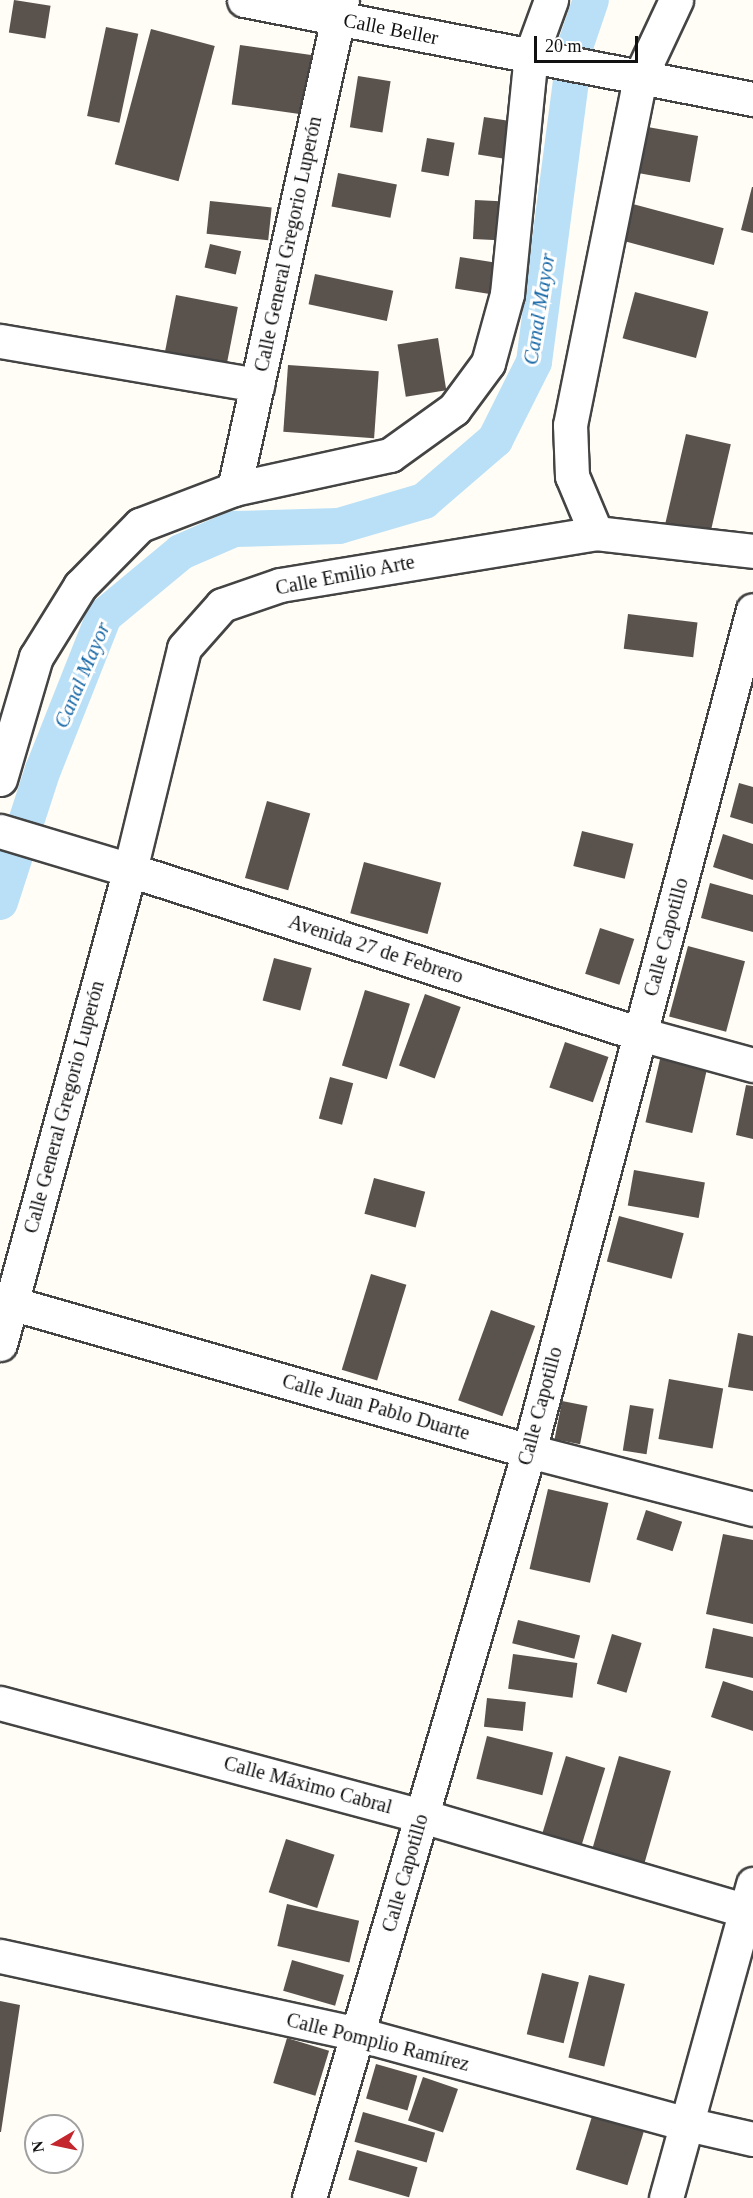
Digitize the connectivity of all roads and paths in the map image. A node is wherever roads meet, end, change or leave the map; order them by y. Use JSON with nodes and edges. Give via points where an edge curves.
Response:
{"nodes":[{"id":1,"x":244,"y":0,"type":"edge"},
{"id":2,"x":551,"y":0,"type":"edge"},
{"id":3,"x":676,"y":0,"type":"edge"},
{"id":4,"x":339,"y":9,"type":"edge"},
{"id":5,"x":535,"y":56,"type":"junction"},
{"id":6,"x":640,"y":77,"type":"junction"},
{"id":7,"x":753,"y":99,"type":"edge"},
{"id":8,"x":0,"y":341,"type":"edge"},
{"id":9,"x":257,"y":385,"type":"junction"},
{"id":10,"x":234,"y":489,"type":"junction"},
{"id":11,"x":596,"y":533,"type":"junction"},
{"id":12,"x":753,"y":551,"type":"edge"},
{"id":13,"x":753,"y":610,"type":"edge"},
{"id":14,"x":0,"y":779,"type":"edge"},
{"id":15,"x":0,"y":831,"type":"edge"},
{"id":16,"x":130,"y":870,"type":"junction"},
{"id":17,"x":640,"y":1034,"type":"junction"},
{"id":18,"x":753,"y":1065,"type":"edge"},
{"id":19,"x":5,"y":1301,"type":"edge"},
{"id":20,"x":0,"y":1344,"type":"edge"},
{"id":21,"x":529,"y":1451,"type":"junction"},
{"id":22,"x":753,"y":1509,"type":"edge"},
{"id":23,"x":0,"y":1703,"type":"edge"},
{"id":24,"x":422,"y":1816,"type":"junction"},
{"id":25,"x":750,"y":1903,"type":"edge"},
{"id":26,"x":0,"y":1956,"type":"edge"},
{"id":27,"x":358,"y":2034,"type":"junction"},
{"id":28,"x":687,"y":2124,"type":"junction"},
{"id":29,"x":753,"y":2139,"type":"edge"},
{"id":30,"x":309,"y":2198,"type":"edge"},
{"id":31,"x":666,"y":2198,"type":"edge"}],
"edges":[{"from":1,"to":4,"type":"street","name":"Calle Beller"},
{"from":2,"to":5,"type":"street"},
{"from":3,"to":6,"type":"street"},
{"from":4,"to":5,"type":"street","name":"Calle Beller"},
{"from":4,"to":9,"type":"street","name":"Calle General Gregorio Luperón"},
{"from":5,"to":6,"type":"street","name":"Calle Beller"},
{"from":5,"to":10,"type":"street","via":[[507,294],[488,363],[454,409],[390,455]]},
{"from":6,"to":7,"type":"street","name":"Calle Beller"},
{"from":6,"to":11,"type":"street","via":[[570,425],[572,476]]},
{"from":8,"to":9,"type":"street"},
{"from":9,"to":10,"type":"street","name":"Calle General Gregorio Luperón"},
{"from":10,"to":14,"type":"street","via":[[140,525],[80,586],[36,657]]},
{"from":11,"to":12,"type":"street","name":"Calle Emilio Arte"},
{"from":11,"to":16,"type":"street","name":"Calle Emilio Arte","via":[[280,585],[222,605],[184,648]]},
{"from":13,"to":17,"type":"street","name":"Calle Capotillo"},
{"from":15,"to":16,"type":"street","name":"Avenida 27 de Febrero"},
{"from":16,"to":17,"type":"street","name":"Avenida 27 de Febrero"},
{"from":16,"to":19,"type":"street","name":"Calle General Gregorio Luperón"},
{"from":17,"to":18,"type":"street","name":"Avenida 27 de Febrero"},
{"from":17,"to":21,"type":"street","name":"Calle Capotillo"},
{"from":19,"to":20,"type":"street","name":"Calle General Gregorio Luperón"},
{"from":19,"to":21,"type":"street","name":"Calle Juan Pablo Duarte"},
{"from":21,"to":22,"type":"street","name":"Calle Juan Pablo Duarte"},
{"from":21,"to":24,"type":"street","name":"Calle Capotillo"},
{"from":23,"to":24,"type":"street","name":"Calle Máximo Cabral"},
{"from":24,"to":25,"type":"street","name":"Calle Máximo Cabral"},
{"from":24,"to":27,"type":"street","name":"Calle Capotillo"},
{"from":25,"to":28,"type":"street"},
{"from":26,"to":27,"type":"street","name":"Calle Pomplio Ramírez"},
{"from":27,"to":28,"type":"street","name":"Calle Pomplio Ramírez"},
{"from":27,"to":30,"type":"street","name":"Calle Capotillo"},
{"from":28,"to":29,"type":"street","name":"Calle Pomplio Ramírez"},
{"from":28,"to":31,"type":"street"}]}
